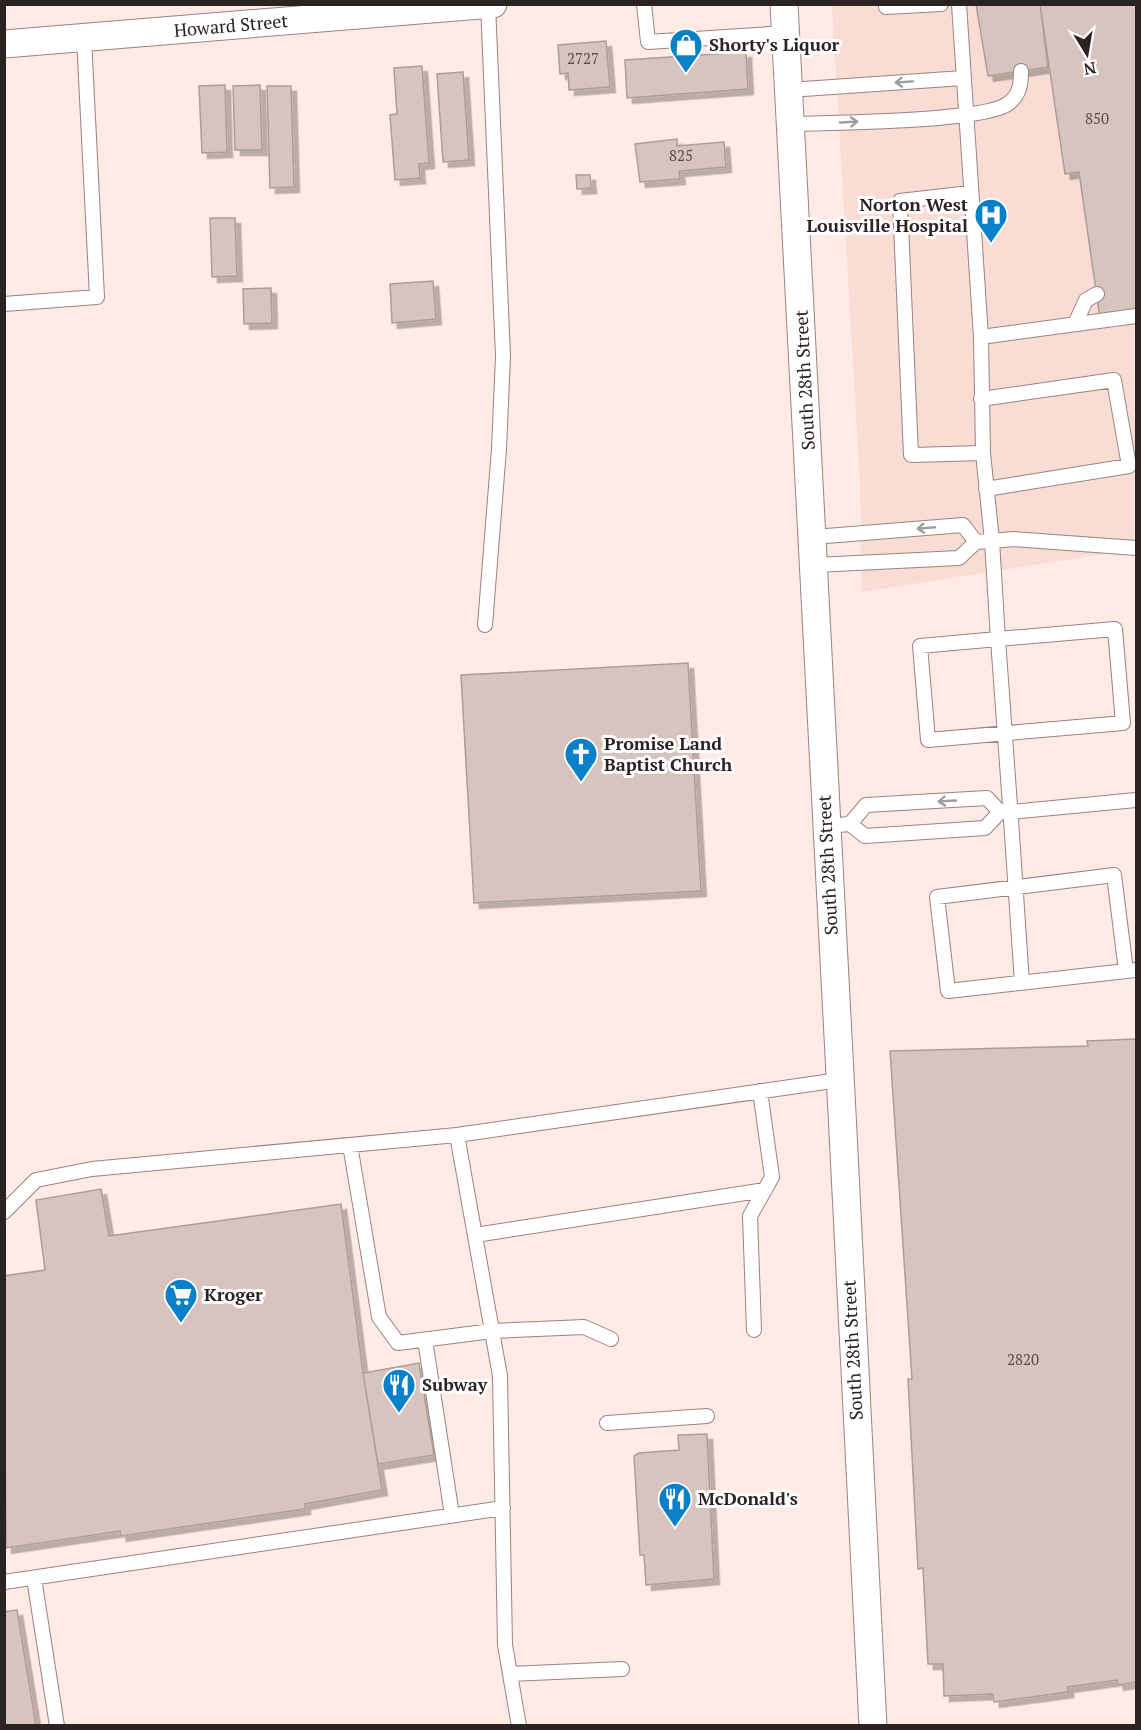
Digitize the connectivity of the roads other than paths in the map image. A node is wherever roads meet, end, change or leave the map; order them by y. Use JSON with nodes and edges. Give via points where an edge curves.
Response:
{"nodes":[{"id":1,"x":493,"y":4,"type":"edge"},
{"id":2,"x":644,"y":4,"type":"edge"},
{"id":3,"x":784,"y":4,"type":"edge"},
{"id":4,"x":886,"y":4,"type":"edge"},
{"id":5,"x":941,"y":4,"type":"edge"},
{"id":6,"x":959,"y":4,"type":"edge"},
{"id":7,"x":488,"y":5,"type":"edge"},
{"id":8,"x":426,"y":7,"type":"edge"},
{"id":9,"x":786,"y":33,"type":"junction"},
{"id":10,"x":84,"y":38,"type":"junction"},
{"id":11,"x":4,"y":44,"type":"edge"},
{"id":12,"x":1021,"y":71,"type":"dead end"},
{"id":13,"x":963,"y":78,"type":"junction"},
{"id":14,"x":789,"y":90,"type":"junction"},
{"id":15,"x":965,"y":116,"type":"junction"},
{"id":16,"x":791,"y":124,"type":"junction"},
{"id":17,"x":970,"y":193,"type":"junction"},
{"id":18,"x":1097,"y":294,"type":"dead end"},
{"id":19,"x":4,"y":304,"type":"edge"},
{"id":20,"x":1137,"y":316,"type":"edge"},
{"id":21,"x":1075,"y":324,"type":"junction"},
{"id":22,"x":981,"y":337,"type":"junction"},
{"id":23,"x":981,"y":399,"type":"junction"},
{"id":24,"x":983,"y":453,"type":"junction"},
{"id":25,"x":986,"y":489,"type":"junction"},
{"id":26,"x":814,"y":537,"type":"junction"},
{"id":27,"x":976,"y":542,"type":"junction"},
{"id":28,"x":992,"y":542,"type":"junction"},
{"id":29,"x":1137,"y":548,"type":"edge"},
{"id":30,"x":815,"y":565,"type":"junction"},
{"id":31,"x":485,"y":625,"type":"dead end"},
{"id":32,"x":998,"y":639,"type":"junction"},
{"id":33,"x":1005,"y":735,"type":"junction"},
{"id":34,"x":1137,"y":800,"type":"edge"},
{"id":35,"x":1005,"y":812,"type":"junction"},
{"id":36,"x":838,"y":825,"type":"junction"},
{"id":37,"x":1016,"y":887,"type":"junction"},
{"id":38,"x":1131,"y":970,"type":"edge"},
{"id":39,"x":1022,"y":983,"type":"junction"},
{"id":40,"x":840,"y":1080,"type":"junction"},
{"id":41,"x":760,"y":1091,"type":"junction"},
{"id":42,"x":457,"y":1135,"type":"junction"},
{"id":43,"x":350,"y":1145,"type":"junction"},
{"id":44,"x":765,"y":1190,"type":"junction"},
{"id":45,"x":4,"y":1212,"type":"edge"},
{"id":46,"x":475,"y":1235,"type":"junction"},
{"id":47,"x":754,"y":1330,"type":"dead end"},
{"id":48,"x":492,"y":1332,"type":"junction"},
{"id":49,"x":611,"y":1339,"type":"dead end"},
{"id":50,"x":425,"y":1340,"type":"junction"},
{"id":51,"x":706,"y":1416,"type":"dead end"},
{"id":52,"x":607,"y":1422,"type":"dead end"},
{"id":53,"x":503,"y":1508,"type":"junction"},
{"id":54,"x":452,"y":1515,"type":"junction"},
{"id":55,"x":34,"y":1578,"type":"junction"},
{"id":56,"x":4,"y":1582,"type":"edge"},
{"id":57,"x":622,"y":1669,"type":"dead end"},
{"id":58,"x":510,"y":1674,"type":"junction"},
{"id":59,"x":57,"y":1725,"type":"edge"},
{"id":60,"x":519,"y":1725,"type":"edge"},
{"id":61,"x":873,"y":1725,"type":"edge"}],
"edges":[{"from":1,"to":7,"type":"street","name":"Howard Street"},
{"from":2,"to":9,"type":"lane","via":[[648,42]]},
{"from":3,"to":9,"type":"street","name":"South 28th Street"},
{"from":4,"to":5,"type":"lane"},
{"from":6,"to":13,"type":"lane"},
{"from":7,"to":8,"type":"street","name":"Howard Street"},
{"from":7,"to":31,"type":"lane","via":[[502,356]]},
{"from":8,"to":10,"type":"street","name":"Howard Street"},
{"from":9,"to":14,"type":"street","name":"South 28th Street"},
{"from":10,"to":11,"type":"street","name":"Howard Street"},
{"from":10,"to":19,"type":"lane","via":[[97,297]]},
{"from":12,"to":15,"type":"lane","via":[[1021,90],[1008,105]]},
{"from":13,"to":14,"type":"lane","one_way":true},
{"from":13,"to":15,"type":"lane"},
{"from":14,"to":16,"type":"street","name":"South 28th Street"},
{"from":16,"to":15,"type":"lane","one_way":true},
{"from":15,"to":17,"type":"lane"},
{"from":16,"to":26,"type":"street","name":"South 28th Street"},
{"from":17,"to":22,"type":"lane"},
{"from":17,"to":24,"type":"lane","via":[[900,201],[911,455]]},
{"from":18,"to":21,"type":"lane","via":[[1086,300]]},
{"from":20,"to":21,"type":"lane"},
{"from":21,"to":22,"type":"lane"},
{"from":22,"to":23,"type":"lane"},
{"from":23,"to":24,"type":"lane"},
{"from":23,"to":25,"type":"lane","via":[[1114,380],[1129,466]]},
{"from":24,"to":25,"type":"lane"},
{"from":25,"to":28,"type":"lane"},
{"from":27,"to":26,"type":"lane","one_way":true,"via":[[963,525]]},
{"from":26,"to":30,"type":"street","name":"South 28th Street"},
{"from":27,"to":28,"type":"lane"},
{"from":27,"to":30,"type":"lane","via":[[959,558]]},
{"from":28,"to":29,"type":"lane","via":[[1013,539]]},
{"from":28,"to":32,"type":"lane"},
{"from":30,"to":36,"type":"street","name":"South 28th Street"},
{"from":32,"to":33,"type":"lane"},
{"from":32,"to":33,"type":"lane","via":[[920,646],[928,740]]},
{"from":32,"to":33,"type":"lane","via":[[1116,629],[1123,723]]},
{"from":33,"to":35,"type":"lane"},
{"from":34,"to":35,"type":"lane"},
{"from":35,"to":36,"type":"lane","via":[[985,828],[865,836]]},
{"from":35,"to":36,"type":"lane","one_way":true,"via":[[987,798],[866,805]]},
{"from":35,"to":37,"type":"lane"},
{"from":36,"to":40,"type":"street","name":"South 28th Street"},
{"from":37,"to":38,"type":"lane","via":[[1114,875]]},
{"from":37,"to":39,"type":"lane"},
{"from":37,"to":39,"type":"lane","via":[[937,897],[948,991]]},
{"from":38,"to":39,"type":"lane"},
{"from":40,"to":41,"type":"lane"},
{"from":40,"to":61,"type":"street","name":"South 28th Street"},
{"from":41,"to":42,"type":"lane"},
{"from":41,"to":44,"type":"lane","via":[[772,1177]]},
{"from":42,"to":43,"type":"lane"},
{"from":42,"to":46,"type":"lane"},
{"from":43,"to":45,"type":"lane","via":[[92,1169],[36,1180]]},
{"from":43,"to":50,"type":"lane","via":[[379,1317],[398,1343]]},
{"from":44,"to":46,"type":"lane"},
{"from":44,"to":47,"type":"lane","via":[[750,1216]]},
{"from":46,"to":48,"type":"lane"},
{"from":48,"to":49,"type":"lane","via":[[584,1327]]},
{"from":48,"to":50,"type":"lane"},
{"from":48,"to":53,"type":"lane","via":[[500,1376]]},
{"from":50,"to":54,"type":"lane"},
{"from":51,"to":52,"type":"lane"},
{"from":53,"to":54,"type":"lane"},
{"from":53,"to":58,"type":"lane","via":[[505,1645]]},
{"from":54,"to":55,"type":"lane"},
{"from":55,"to":56,"type":"lane"},
{"from":55,"to":59,"type":"lane"},
{"from":57,"to":58,"type":"lane"},
{"from":58,"to":60,"type":"lane"}]}
